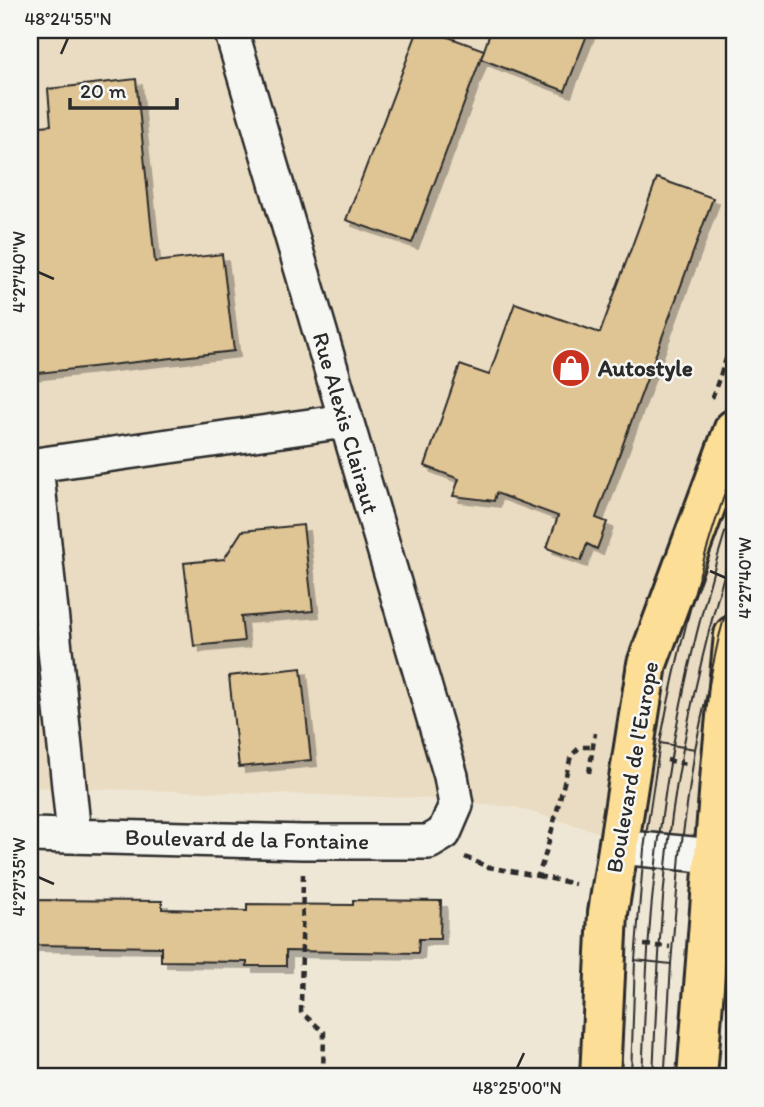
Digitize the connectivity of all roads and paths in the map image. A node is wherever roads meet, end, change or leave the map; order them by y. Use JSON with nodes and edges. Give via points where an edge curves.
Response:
{"nodes":[{"id":1,"x":231,"y":30,"type":"edge"},
{"id":2,"x":345,"y":421,"type":"junction"},
{"id":3,"x":734,"y":429,"type":"edge"},
{"id":4,"x":734,"y":635,"type":"edge"},
{"id":5,"x":592,"y":747,"type":"dead end"},
{"id":6,"x":30,"y":835,"type":"edge"},
{"id":7,"x":74,"y":835,"type":"junction"},
{"id":8,"x":303,"y":842,"type":"junction"},
{"id":9,"x":429,"y":842,"type":"junction"},
{"id":10,"x":618,"y":847,"type":"junction"},
{"id":11,"x":728,"y":860,"type":"edge"},
{"id":12,"x":538,"y":876,"type":"junction"},
{"id":13,"x":575,"y":884,"type":"dead end"},
{"id":14,"x":606,"y":946,"type":"junction"},
{"id":15,"x":706,"y":954,"type":"junction"},
{"id":16,"x":323,"y":1077,"type":"edge"},
{"id":17,"x":600,"y":1077,"type":"edge"},
{"id":18,"x":697,"y":1077,"type":"edge"}],
"edges":[{"from":1,"to":2,"type":"street","name":"Rue Alexis Clairaut"},
{"from":2,"to":7,"type":"street","via":[[36,465]]},
{"from":2,"to":9,"type":"street","name":"Rue Alexis Clairaut","via":[[451,776],[456,805],[444,833]]},
{"from":3,"to":10,"type":"main road","name":"Boulevard de l'Europe","via":[[647,664]]},
{"from":4,"to":11,"type":"main road"},
{"from":5,"to":12,"type":"path","via":[[580,747],[571,756]]},
{"from":6,"to":7,"type":"street","name":"Boulevard de la Fontaine"},
{"from":7,"to":8,"type":"street","name":"Boulevard de la Fontaine"},
{"from":8,"to":9,"type":"street","name":"Boulevard de la Fontaine"},
{"from":8,"to":16,"type":"path","via":[[301,1012],[324,1032]]},
{"from":9,"to":12,"type":"path","via":[[488,867]]},
{"from":10,"to":11,"type":"street"},
{"from":10,"to":14,"type":"main road","name":"Boulevard de l'Europe"},
{"from":11,"to":15,"type":"main road"},
{"from":12,"to":13,"type":"path"},
{"from":14,"to":15,"type":"path","via":[[660,945]]},
{"from":14,"to":17,"type":"main road","name":"Boulevard de l'Europe"},
{"from":15,"to":18,"type":"main road"}]}
